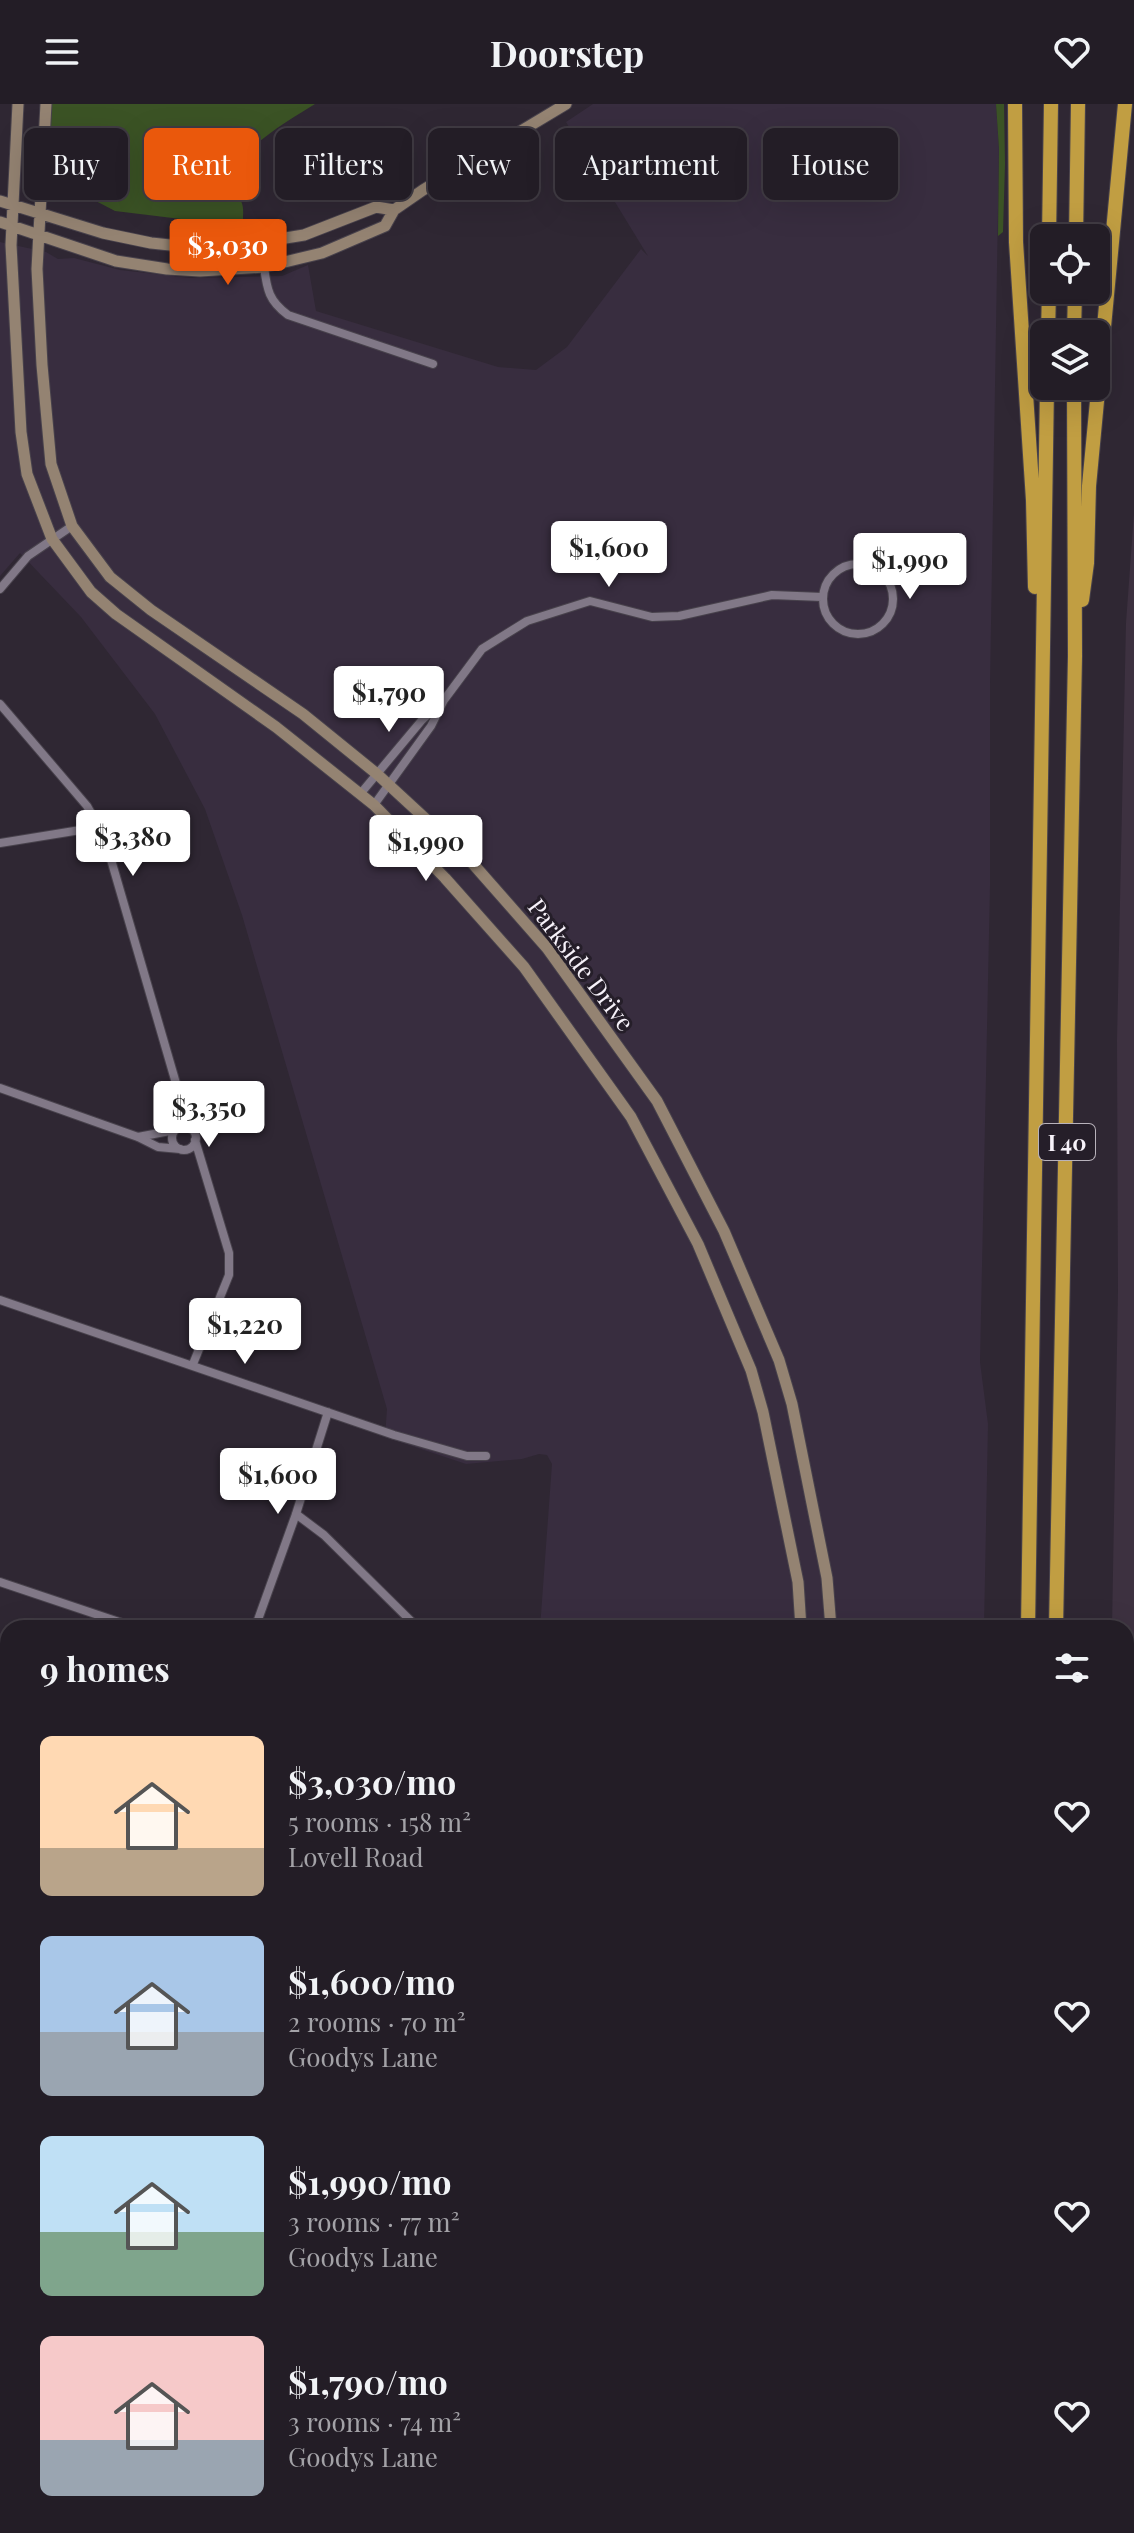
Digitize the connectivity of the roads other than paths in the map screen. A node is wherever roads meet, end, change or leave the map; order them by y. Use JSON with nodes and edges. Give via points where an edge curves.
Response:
{"nodes":[{"id":1,"x":18,"y":104,"type":"edge"},
{"id":2,"x":46,"y":104,"type":"edge"},
{"id":3,"x":566,"y":104,"type":"edge"},
{"id":4,"x":1015,"y":104,"type":"edge"},
{"id":5,"x":1051,"y":104,"type":"edge"},
{"id":6,"x":1078,"y":104,"type":"edge"},
{"id":7,"x":1125,"y":104,"type":"edge"},
{"id":8,"x":0,"y":201,"type":"edge"},
{"id":9,"x":13,"y":205,"type":"junction"},
{"id":10,"x":394,"y":210,"type":"junction"},
{"id":11,"x":39,"y":214,"type":"junction"},
{"id":12,"x":6,"y":224,"type":"edge"},
{"id":13,"x":1049,"y":224,"type":"edge"},
{"id":14,"x":1076,"y":224,"type":"edge"},
{"id":15,"x":38,"y":235,"type":"junction"},
{"id":16,"x":263,"y":242,"type":"junction"},
{"id":17,"x":264,"y":267,"type":"junction"},
{"id":18,"x":433,"y":364,"type":"dead end"},
{"id":19,"x":1047,"y":400,"type":"edge"},
{"id":20,"x":1074,"y":400,"type":"edge"},
{"id":21,"x":46,"y":422,"type":"junction"},
{"id":22,"x":21,"y":432,"type":"junction"},
{"id":23,"x":72,"y":526,"type":"junction"},
{"id":24,"x":52,"y":539,"type":"junction"},
{"id":25,"x":0,"y":589,"type":"edge"},
{"id":26,"x":822,"y":597,"type":"junction"},
{"id":27,"x":1075,"y":656,"type":"junction"},
{"id":28,"x":1041,"y":687,"type":"junction"},
{"id":29,"x":444,"y":700,"type":"junction"},
{"id":30,"x":0,"y":704,"type":"edge"},
{"id":31,"x":377,"y":774,"type":"junction"},
{"id":32,"x":389,"y":785,"type":"junction"},
{"id":33,"x":361,"y":793,"type":"junction"},
{"id":34,"x":374,"y":805,"type":"junction"},
{"id":35,"x":99,"y":827,"type":"junction"},
{"id":36,"x":0,"y":843,"type":"edge"},
{"id":37,"x":0,"y":1088,"type":"edge"},
{"id":38,"x":180,"y":1097,"type":"junction"},
{"id":39,"x":177,"y":1128,"type":"junction"},
{"id":40,"x":191,"y":1129,"type":"junction"},
{"id":41,"x":138,"y":1137,"type":"junction"},
{"id":42,"x":195,"y":1140,"type":"junction"},
{"id":43,"x":182,"y":1150,"type":"junction"},
{"id":44,"x":202,"y":1168,"type":"junction"},
{"id":45,"x":0,"y":1300,"type":"edge"},
{"id":46,"x":193,"y":1364,"type":"junction"},
{"id":47,"x":328,"y":1412,"type":"junction"},
{"id":48,"x":486,"y":1456,"type":"dead end"},
{"id":49,"x":1060,"y":1477,"type":"junction"},
{"id":50,"x":296,"y":1514,"type":"junction"},
{"id":51,"x":0,"y":1582,"type":"edge"},
{"id":52,"x":113,"y":1620,"type":"edge"},
{"id":53,"x":258,"y":1620,"type":"edge"},
{"id":54,"x":410,"y":1620,"type":"edge"},
{"id":55,"x":800,"y":1620,"type":"edge"},
{"id":56,"x":830,"y":1620,"type":"edge"},
{"id":57,"x":1028,"y":1620,"type":"edge"},
{"id":58,"x":1056,"y":1620,"type":"edge"},
{"id":59,"x":1065,"y":1620,"type":"edge"}],
"edges":[{"from":1,"to":9,"type":"street","name":"Parkside Drive"},
{"from":2,"to":11,"type":"street","name":"Parkside Drive"},
{"from":3,"to":10,"type":"street"},
{"from":4,"to":28,"type":"highway","via":[[1016,242]]},
{"from":5,"to":13,"type":"highway"},
{"from":6,"to":14,"type":"highway"},
{"from":7,"to":27,"type":"highway"},
{"from":8,"to":9,"type":"street"},
{"from":9,"to":11,"type":"street"},
{"from":9,"to":12,"type":"street","name":"Parkside Drive"},
{"from":10,"to":16,"type":"street","via":[[376,207],[304,235]]},
{"from":10,"to":17,"type":"street","via":[[385,226],[368,235]]},
{"from":11,"to":15,"type":"street","name":"Parkside Drive"},
{"from":11,"to":16,"type":"street","via":[[173,246]]},
{"from":12,"to":15,"type":"street"},
{"from":12,"to":22,"type":"street","name":"Parkside Drive"},
{"from":15,"to":17,"type":"street","via":[[116,261],[167,269]]},
{"from":15,"to":21,"type":"street","name":"Parkside Drive"},
{"from":16,"to":17,"type":"street"},
{"from":17,"to":18,"type":"street","via":[[274,305],[288,315]]},
{"from":19,"to":28,"type":"highway","number":"I 40"},
{"from":20,"to":27,"type":"highway","number":"I 40"},
{"from":21,"to":22,"type":"street"},
{"from":21,"to":23,"type":"street","name":"Parkside Drive","via":[[51,464]]},
{"from":22,"to":24,"type":"street","name":"Parkside Drive","via":[[27,474]]},
{"from":23,"to":24,"type":"street"},
{"from":23,"to":31,"type":"street","name":"Parkside Drive","via":[[117,583],[291,704]]},
{"from":24,"to":25,"type":"street","via":[[28,556]]},
{"from":24,"to":33,"type":"street","name":"Parkside Drive","via":[[83,582],[116,614]]},
{"from":26,"to":26,"type":"street","via":[[829,619],[846,633],[858,635],[887,620],[894,598],[877,568],[853,563],[832,575]]},
{"from":26,"to":29,"type":"street","via":[[772,595],[652,617],[590,601],[527,621],[482,649]]},
{"from":27,"to":49,"type":"highway","number":"I 40"},
{"from":28,"to":57,"type":"highway","number":"I 40"},
{"from":29,"to":31,"type":"street"},
{"from":29,"to":32,"type":"street"},
{"from":30,"to":35,"type":"street"},
{"from":31,"to":32,"type":"street","name":"Parkside Drive"},
{"from":31,"to":33,"type":"street"},
{"from":32,"to":34,"type":"street"},
{"from":32,"to":56,"type":"street","name":"Parkside Drive","via":[[467,857],[547,948],[657,1101],[724,1231],[779,1360],[827,1578]]},
{"from":33,"to":34,"type":"street","name":"Parkside Drive"},
{"from":34,"to":55,"type":"street","name":"Parkside Drive","via":[[524,967],[631,1117],[698,1244],[763,1412],[798,1582]]},
{"from":35,"to":36,"type":"street"},
{"from":35,"to":38,"type":"street"},
{"from":37,"to":41,"type":"street"},
{"from":38,"to":39,"type":"street"},
{"from":38,"to":40,"type":"street"},
{"from":39,"to":40,"type":"street"},
{"from":39,"to":41,"type":"street"},
{"from":39,"to":43,"type":"street","via":[[172,1141]]},
{"from":40,"to":42,"type":"street"},
{"from":41,"to":43,"type":"street"},
{"from":42,"to":43,"type":"street"},
{"from":42,"to":44,"type":"street"},
{"from":43,"to":44,"type":"street"},
{"from":44,"to":46,"type":"street","via":[[229,1253],[229,1275]]},
{"from":45,"to":46,"type":"street"},
{"from":46,"to":47,"type":"street"},
{"from":47,"to":48,"type":"street","via":[[467,1456]]},
{"from":47,"to":50,"type":"street"},
{"from":49,"to":58,"type":"highway","number":"I 40"},
{"from":49,"to":59,"type":"highway"},
{"from":50,"to":53,"type":"street"},
{"from":50,"to":54,"type":"street"},
{"from":51,"to":52,"type":"street"}]}
